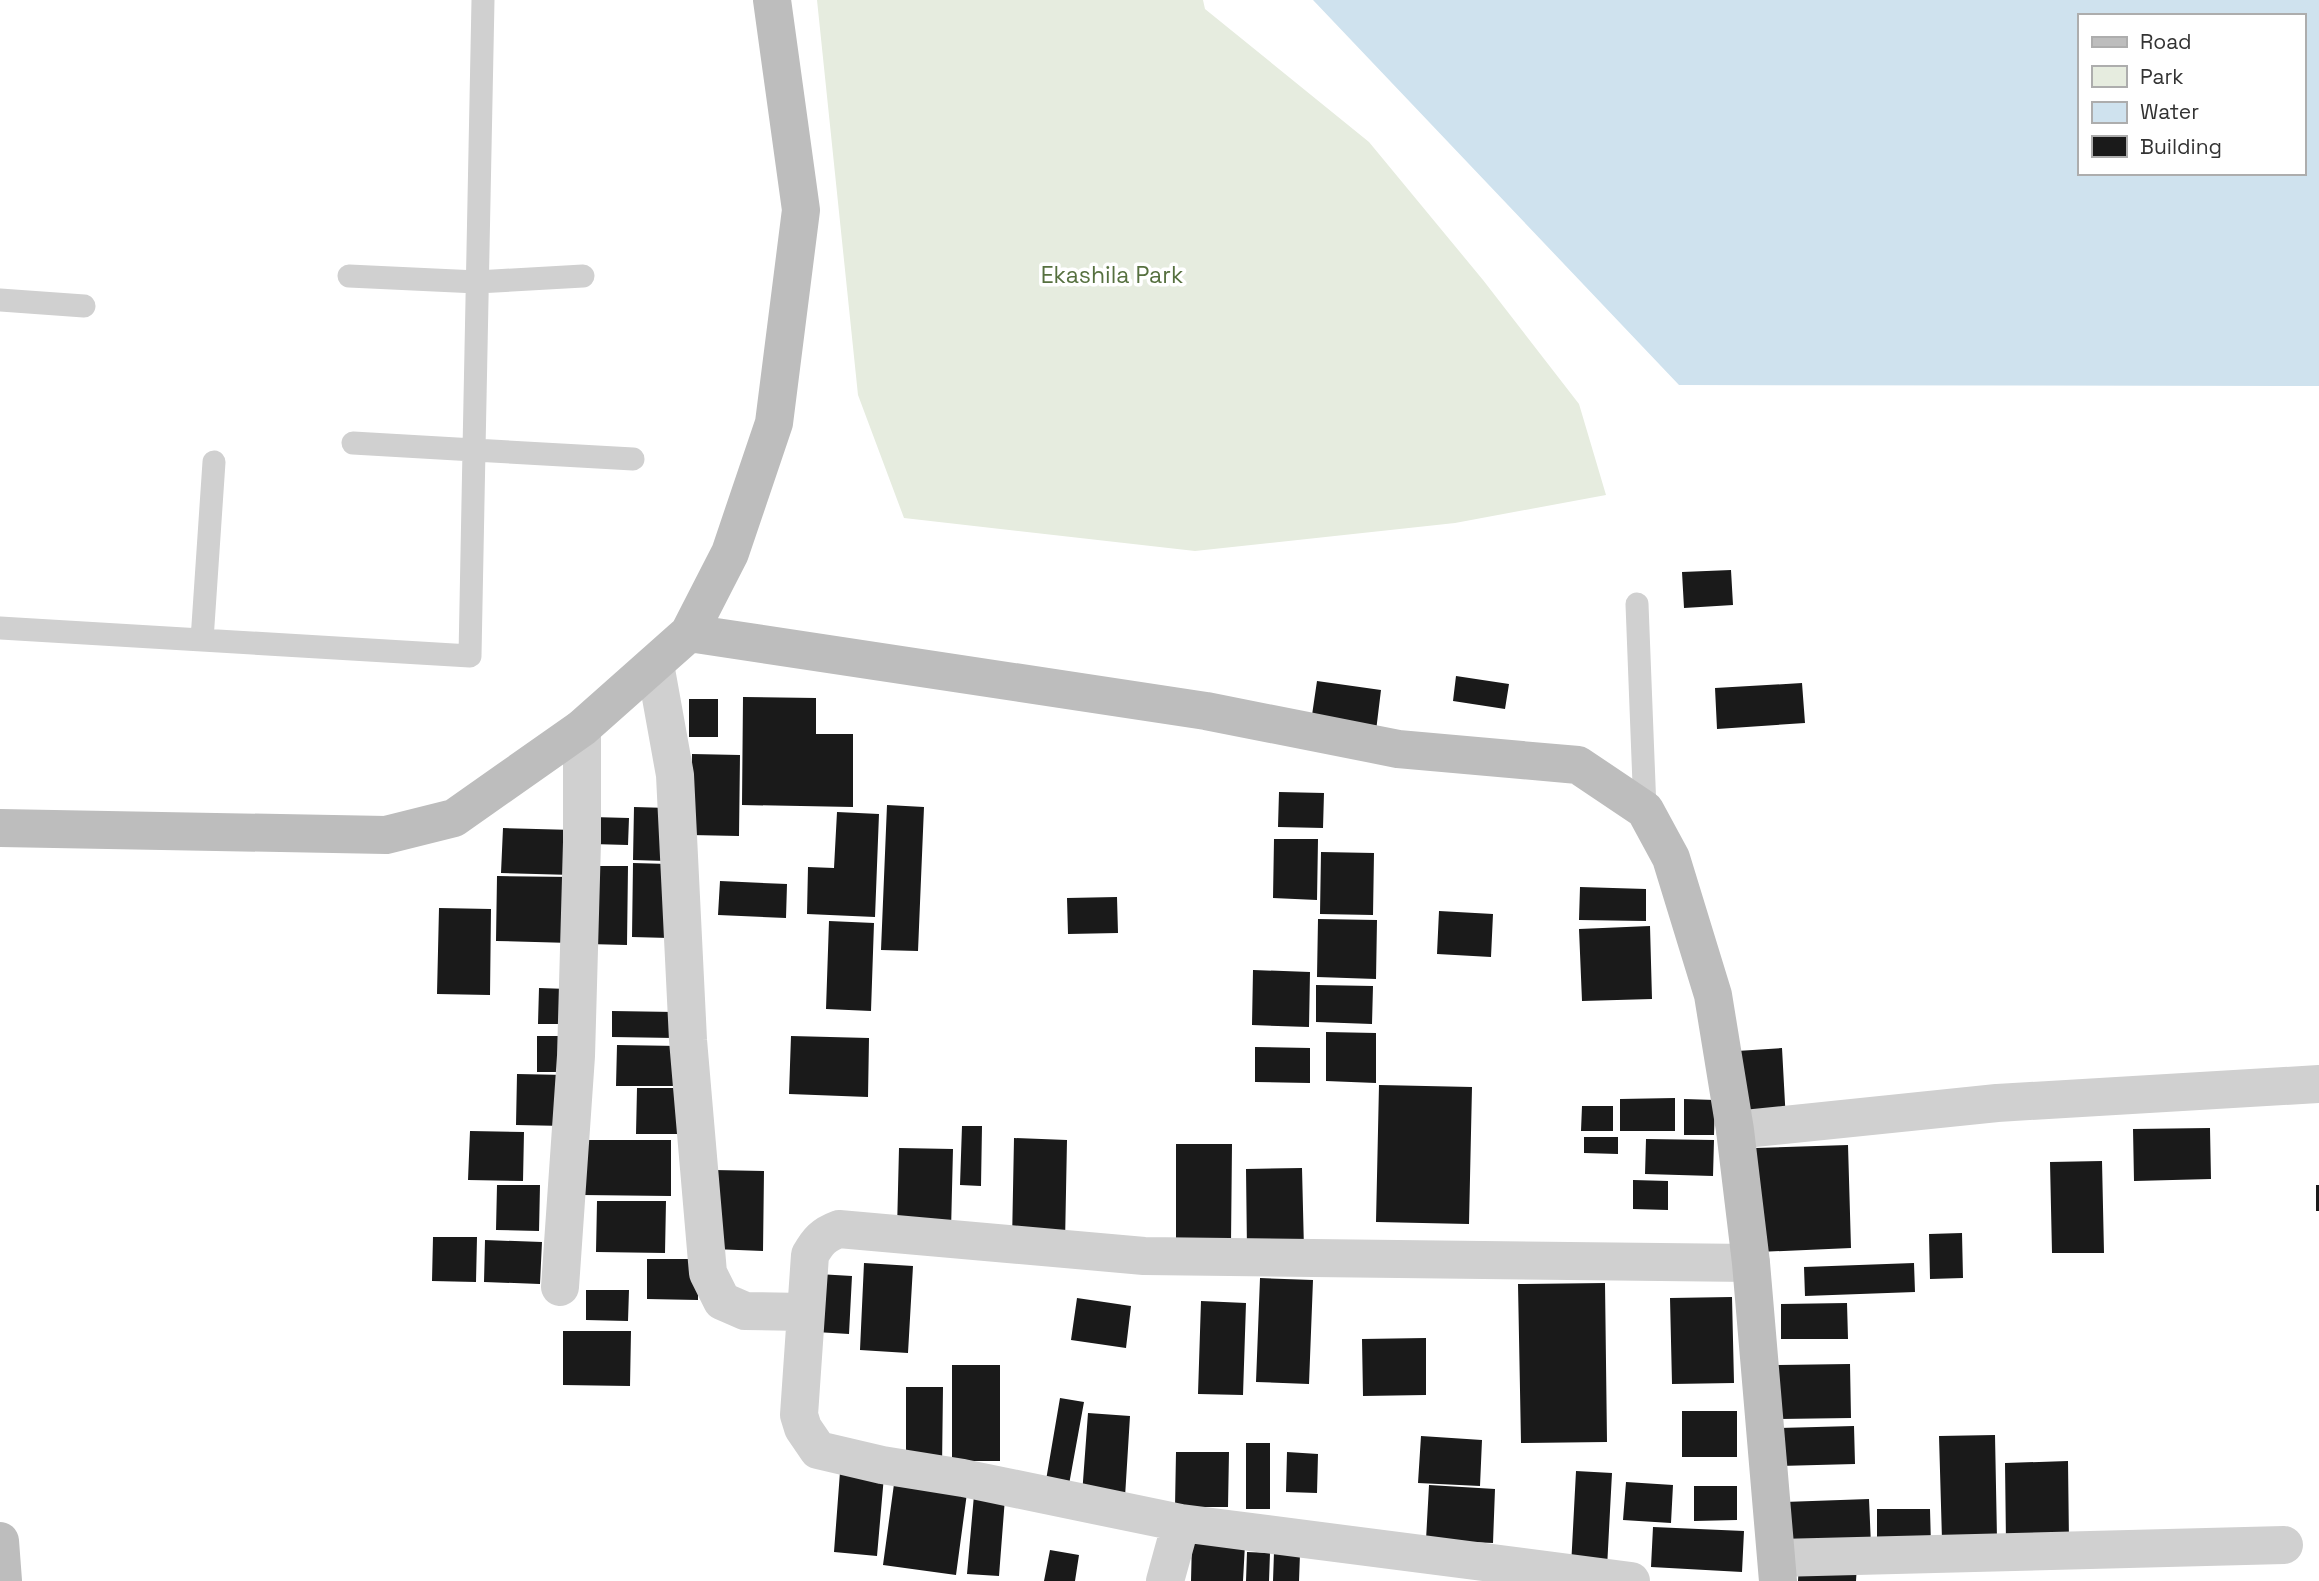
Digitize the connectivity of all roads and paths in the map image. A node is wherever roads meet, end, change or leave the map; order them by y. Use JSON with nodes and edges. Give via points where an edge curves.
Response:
{"nodes":[{"id":1,"x":483,"y":0,"type":"edge"},
{"id":2,"x":772,"y":0,"type":"edge"},
{"id":3,"x":349,"y":275,"type":"dead end"},
{"id":4,"x":583,"y":275,"type":"dead end"},
{"id":5,"x":477,"y":282,"type":"junction"},
{"id":6,"x":0,"y":300,"type":"edge"},
{"id":7,"x":85,"y":306,"type":"dead end"},
{"id":8,"x":353,"y":443,"type":"dead end"},
{"id":9,"x":474,"y":450,"type":"junction"},
{"id":10,"x":633,"y":459,"type":"dead end"},
{"id":11,"x":214,"y":462,"type":"dead end"},
{"id":12,"x":1637,"y":604,"type":"dead end"},
{"id":13,"x":0,"y":628,"type":"edge"},
{"id":14,"x":690,"y":633,"type":"junction"},
{"id":15,"x":202,"y":640,"type":"junction"},
{"id":16,"x":655,"y":664,"type":"junction"},
{"id":17,"x":582,"y":728,"type":"junction"},
{"id":18,"x":1645,"y":810,"type":"junction"},
{"id":19,"x":0,"y":828,"type":"edge"},
{"id":20,"x":2319,"y":1084,"type":"edge"},
{"id":21,"x":1735,"y":1130,"type":"junction"},
{"id":22,"x":1751,"y":1263,"type":"junction"},
{"id":23,"x":560,"y":1287,"type":"dead end"},
{"id":24,"x":805,"y":1312,"type":"junction"},
{"id":25,"x":1181,"y":1523,"type":"junction"},
{"id":26,"x":0,"y":1541,"type":"edge"},
{"id":27,"x":2284,"y":1545,"type":"dead end"},
{"id":28,"x":1777,"y":1569,"type":"edge"},
{"id":29,"x":3,"y":1581,"type":"edge"},
{"id":30,"x":1165,"y":1581,"type":"edge"},
{"id":31,"x":1631,"y":1581,"type":"edge"}],
"edges":[{"from":1,"to":5,"type":"lane"},
{"from":2,"to":14,"type":"street","via":[[801,210],[774,422],[730,553]]},
{"from":3,"to":5,"type":"lane"},
{"from":4,"to":5,"type":"lane"},
{"from":5,"to":9,"type":"lane"},
{"from":6,"to":7,"type":"lane"},
{"from":8,"to":9,"type":"lane"},
{"from":9,"to":10,"type":"lane"},
{"from":9,"to":15,"type":"lane","via":[[470,656]]},
{"from":11,"to":15,"type":"lane"},
{"from":12,"to":18,"type":"lane"},
{"from":13,"to":15,"type":"lane"},
{"from":14,"to":16,"type":"street"},
{"from":14,"to":18,"type":"street","via":[[1206,711],[1398,749],[1578,765]]},
{"from":16,"to":17,"type":"street"},
{"from":16,"to":24,"type":"street","via":[[675,775],[688,1040],[708,1273],[722,1301],[745,1311]]},
{"from":17,"to":19,"type":"street","via":[[454,818],[386,835]]},
{"from":17,"to":23,"type":"street","via":[[576,1056]]},
{"from":18,"to":21,"type":"street","via":[[1671,858],[1713,995]]},
{"from":20,"to":21,"type":"street","via":[[1997,1103]]},
{"from":21,"to":22,"type":"street"},
{"from":22,"to":24,"type":"street","via":[[1144,1256],[839,1229],[818,1241],[810,1255]]},
{"from":22,"to":28,"type":"street"},
{"from":24,"to":25,"type":"street","via":[[799,1415],[818,1450]]},
{"from":25,"to":30,"type":"street"},
{"from":25,"to":31,"type":"street"},
{"from":26,"to":29,"type":"street"},
{"from":27,"to":28,"type":"street"}]}
